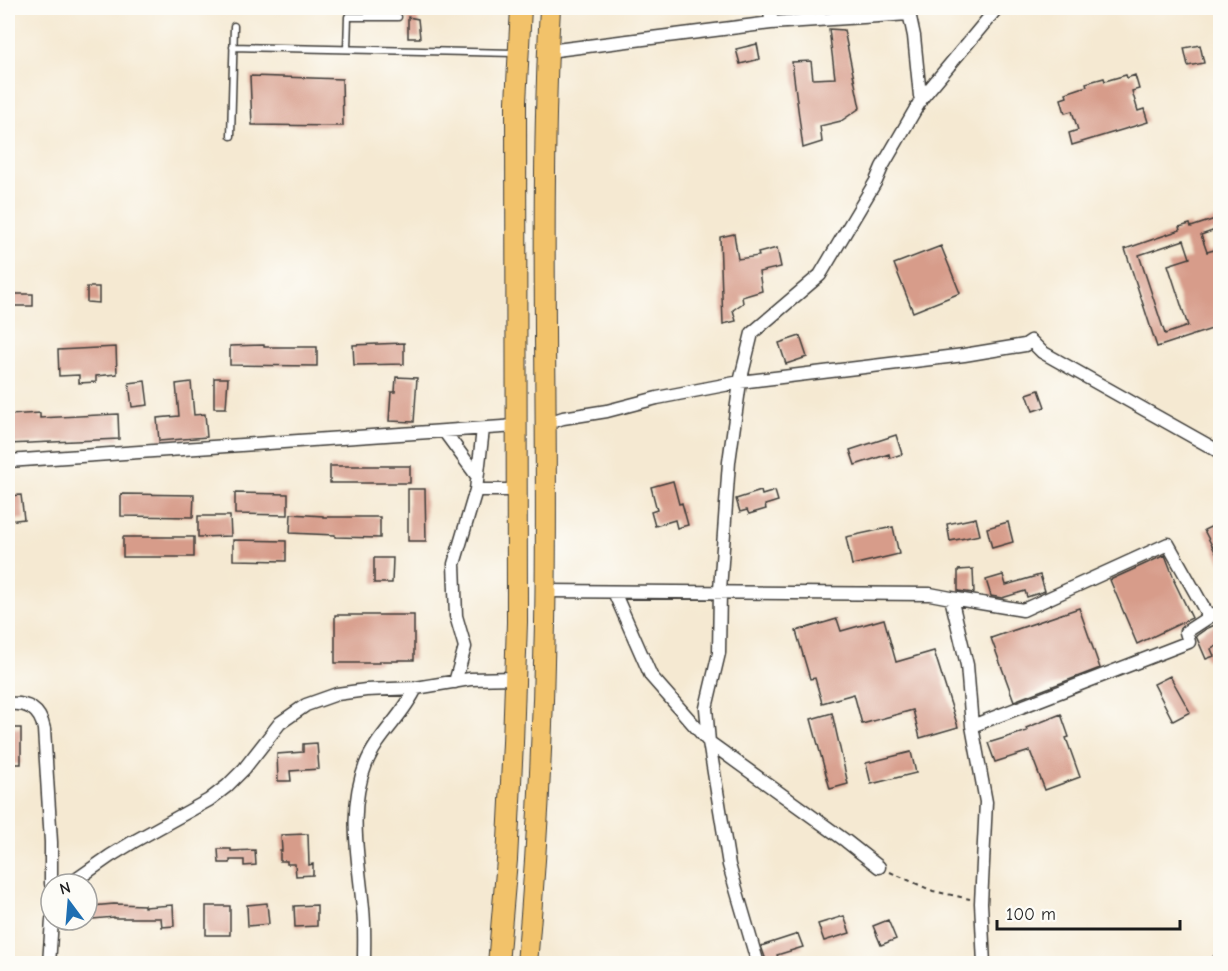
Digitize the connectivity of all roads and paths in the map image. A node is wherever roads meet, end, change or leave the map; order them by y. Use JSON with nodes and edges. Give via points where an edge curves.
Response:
{"nodes":[{"id":1,"x":521,"y":8,"type":"edge"},
{"id":2,"x":550,"y":8,"type":"edge"},
{"id":3,"x":770,"y":8,"type":"edge"},
{"id":4,"x":998,"y":8,"type":"edge"},
{"id":5,"x":909,"y":11,"type":"edge"},
{"id":6,"x":398,"y":17,"type":"dead end"},
{"id":7,"x":771,"y":23,"type":"junction"},
{"id":8,"x":234,"y":26,"type":"dead end"},
{"id":9,"x":233,"y":47,"type":"junction"},
{"id":10,"x":347,"y":50,"type":"junction"},
{"id":11,"x":548,"y":51,"type":"junction"},
{"id":12,"x":519,"y":53,"type":"junction"},
{"id":13,"x":922,"y":98,"type":"junction"},
{"id":14,"x":516,"y":102,"type":"junction"},
{"id":15,"x":546,"y":102,"type":"junction"},
{"id":16,"x":231,"y":136,"type":"dead end"},
{"id":17,"x":740,"y":382,"type":"junction"},
{"id":18,"x":545,"y":424,"type":"junction"},
{"id":19,"x":517,"y":426,"type":"junction"},
{"id":20,"x":483,"y":429,"type":"junction"},
{"id":21,"x":444,"y":431,"type":"junction"},
{"id":22,"x":1221,"y":452,"type":"edge"},
{"id":23,"x":8,"y":461,"type":"edge"},
{"id":24,"x":477,"y":476,"type":"junction"},
{"id":25,"x":476,"y":490,"type":"junction"},
{"id":26,"x":517,"y":493,"type":"junction"},
{"id":27,"x":546,"y":497,"type":"junction"},
{"id":28,"x":545,"y":591,"type":"junction"},
{"id":29,"x":614,"y":592,"type":"junction"},
{"id":30,"x":720,"y":593,"type":"junction"},
{"id":31,"x":951,"y":598,"type":"junction"},
{"id":32,"x":1221,"y":611,"type":"edge"},
{"id":33,"x":1209,"y":617,"type":"junction"},
{"id":34,"x":515,"y":678,"type":"junction"},
{"id":35,"x":455,"y":682,"type":"junction"},
{"id":36,"x":416,"y":688,"type":"junction"},
{"id":37,"x":8,"y":704,"type":"edge"},
{"id":38,"x":972,"y":726,"type":"junction"},
{"id":39,"x":709,"y":742,"type":"junction"},
{"id":40,"x":879,"y":867,"type":"joint"},
{"id":41,"x":51,"y":872,"type":"edge"},
{"id":42,"x":87,"y":872,"type":"edge"},
{"id":43,"x":981,"y":903,"type":"junction"},
{"id":44,"x":51,"y":932,"type":"edge"},
{"id":45,"x":1221,"y":959,"type":"edge"},
{"id":46,"x":49,"y":963,"type":"edge"},
{"id":47,"x":364,"y":963,"type":"edge"},
{"id":48,"x":498,"y":963,"type":"edge"},
{"id":49,"x":527,"y":963,"type":"edge"},
{"id":50,"x":758,"y":963,"type":"edge"},
{"id":51,"x":984,"y":963,"type":"edge"},
{"id":52,"x":1216,"y":963,"type":"edge"}],
"edges":[{"from":1,"to":12,"type":"highway"},
{"from":2,"to":11,"type":"highway"},
{"from":3,"to":7,"type":"street"},
{"from":4,"to":13,"type":"street"},
{"from":5,"to":7,"type":"street"},
{"from":5,"to":13,"type":"street"},
{"from":6,"to":10,"type":"lane","via":[[348,17]]},
{"from":7,"to":11,"type":"street"},
{"from":8,"to":9,"type":"lane"},
{"from":9,"to":10,"type":"lane"},
{"from":9,"to":16,"type":"lane"},
{"from":10,"to":12,"type":"lane"},
{"from":11,"to":15,"type":"highway"},
{"from":12,"to":14,"type":"highway"},
{"from":13,"to":17,"type":"street","via":[[820,275],[752,333]]},
{"from":14,"to":15,"type":"highway"},
{"from":14,"to":19,"type":"highway"},
{"from":15,"to":18,"type":"highway"},
{"from":17,"to":18,"type":"street","via":[[563,417]]},
{"from":17,"to":22,"type":"street","via":[[964,355],[1031,341],[1042,352]]},
{"from":17,"to":30,"type":"street","via":[[729,462]]},
{"from":18,"to":27,"type":"highway"},
{"from":19,"to":20,"type":"street"},
{"from":19,"to":26,"type":"highway"},
{"from":20,"to":21,"type":"street"},
{"from":20,"to":24,"type":"street"},
{"from":21,"to":23,"type":"street"},
{"from":21,"to":24,"type":"street"},
{"from":24,"to":25,"type":"street"},
{"from":25,"to":26,"type":"street"},
{"from":25,"to":35,"type":"street","via":[[454,564],[456,616],[465,648]]},
{"from":26,"to":27,"type":"highway"},
{"from":26,"to":34,"type":"highway"},
{"from":27,"to":28,"type":"highway"},
{"from":28,"to":29,"type":"street"},
{"from":28,"to":49,"type":"highway","via":[[542,744]]},
{"from":29,"to":30,"type":"street"},
{"from":29,"to":39,"type":"street","via":[[651,676]]},
{"from":30,"to":31,"type":"street","via":[[930,594]]},
{"from":30,"to":39,"type":"street","via":[[719,653],[706,708]]},
{"from":31,"to":33,"type":"street","via":[[1023,610],[1168,544]]},
{"from":31,"to":38,"type":"street","via":[[967,665]]},
{"from":32,"to":33,"type":"street"},
{"from":33,"to":38,"type":"street","via":[[1186,632],[1189,642]]},
{"from":34,"to":35,"type":"street"},
{"from":34,"to":48,"type":"highway"},
{"from":35,"to":36,"type":"street"},
{"from":36,"to":42,"type":"street","via":[[337,694],[306,705],[280,723],[244,769],[209,800]]},
{"from":36,"to":47,"type":"street","via":[[373,750],[357,794]]},
{"from":37,"to":41,"type":"street","via":[[27,706],[42,720]]},
{"from":38,"to":43,"type":"street","via":[[986,802]]},
{"from":39,"to":40,"type":"street"},
{"from":39,"to":50,"type":"street","via":[[729,865]]},
{"from":40,"to":43,"type":"path","via":[[933,891]]},
{"from":43,"to":51,"type":"street"},
{"from":44,"to":46,"type":"street"},
{"from":45,"to":52,"type":"street"}]}
